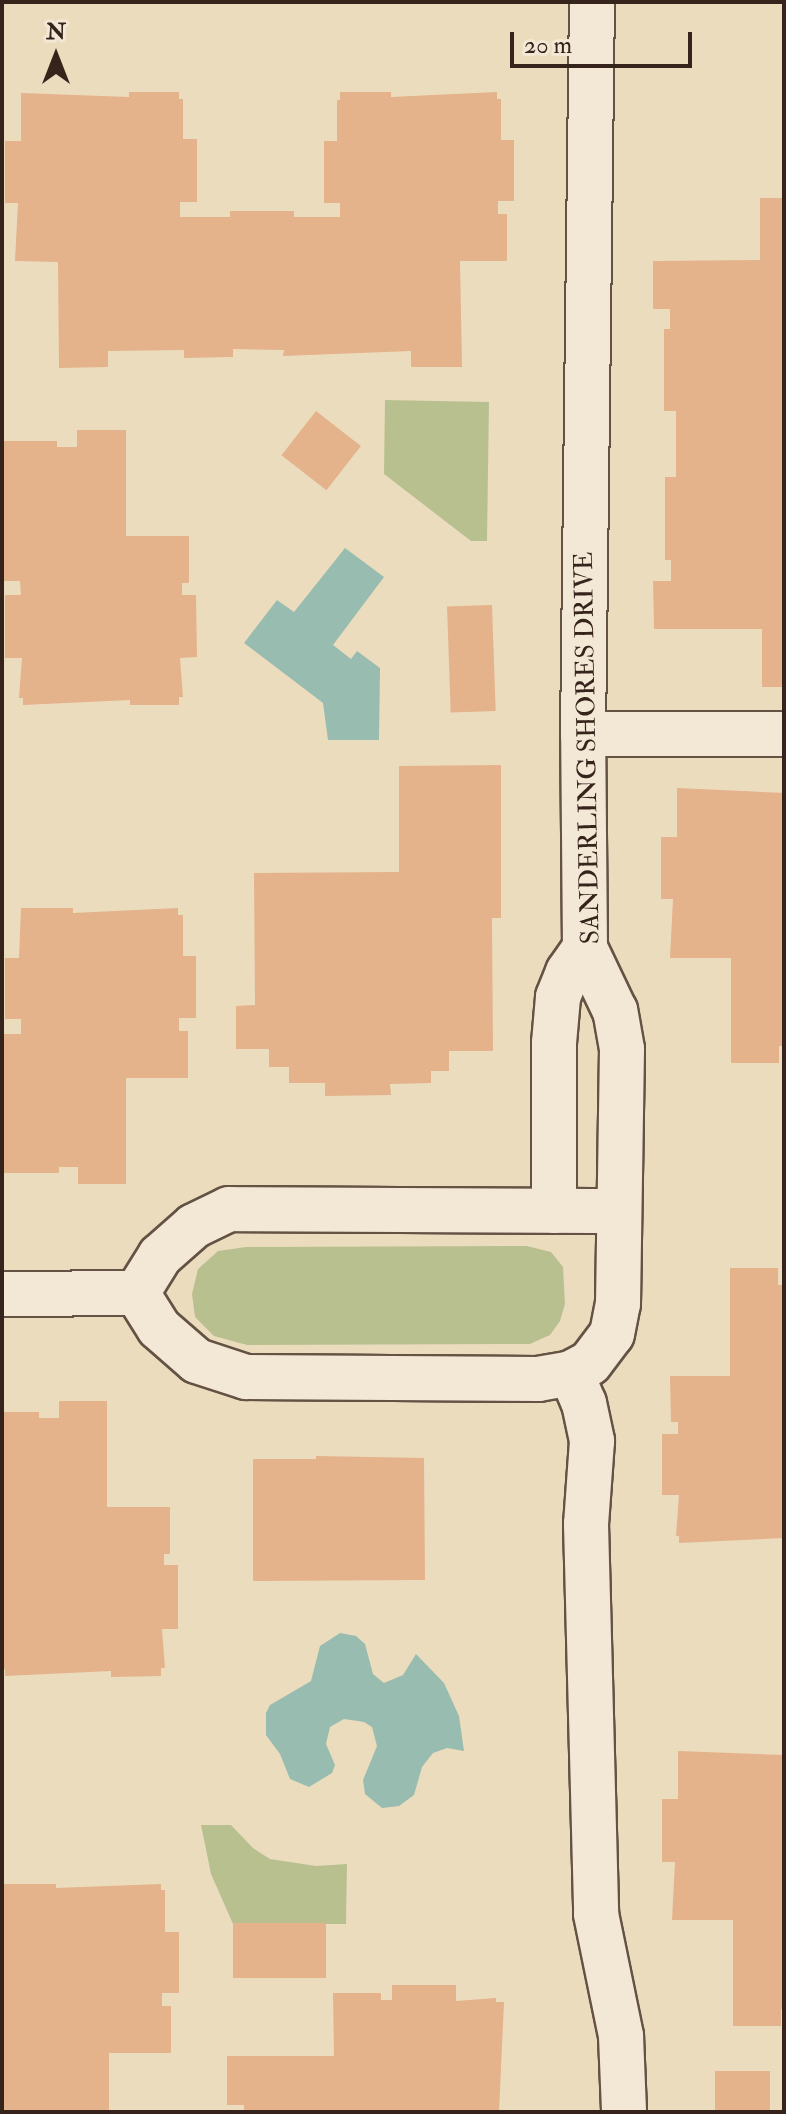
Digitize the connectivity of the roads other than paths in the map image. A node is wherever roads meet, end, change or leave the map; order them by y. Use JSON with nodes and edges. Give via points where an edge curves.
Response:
{"nodes":[{"id":1,"x":592,"y":2,"type":"edge"},
{"id":2,"x":583,"y":734,"type":"junction"},
{"id":3,"x":784,"y":734,"type":"edge"},
{"id":4,"x":585,"y":948,"type":"junction"},
{"id":5,"x":554,"y":1211,"type":"junction"},
{"id":6,"x":619,"y":1211,"type":"junction"},
{"id":7,"x":137,"y":1293,"type":"junction"},
{"id":8,"x":2,"y":1294,"type":"edge"},
{"id":9,"x":571,"y":1373,"type":"junction"},
{"id":10,"x":624,"y":2112,"type":"edge"}],
"edges":[{"from":1,"to":2,"type":"lane","name":"SANDERLING SHORES DRIVE"},
{"from":2,"to":3,"type":"lane"},
{"from":2,"to":4,"type":"lane","name":"SANDERLING SHORES DRIVE"},
{"from":4,"to":5,"type":"lane","via":[[558,997]]},
{"from":4,"to":6,"type":"lane","name":"SANDERLING SHORES DRIVE","via":[[615,1011],[622,1049]]},
{"from":5,"to":6,"type":"lane"},
{"from":5,"to":7,"type":"lane","via":[[229,1209],[194,1226],[160,1256]]},
{"from":6,"to":9,"type":"lane","name":"SANDERLING SHORES DRIVE","via":[[618,1304],[612,1334],[590,1363]]},
{"from":7,"to":8,"type":"lane"},
{"from":7,"to":9,"type":"lane","via":[[159,1328],[197,1361],[246,1377],[538,1379]]},
{"from":9,"to":10,"type":"lane","via":[[592,1441],[586,1524],[596,1887],[600,1941],[621,2036]]}]}
